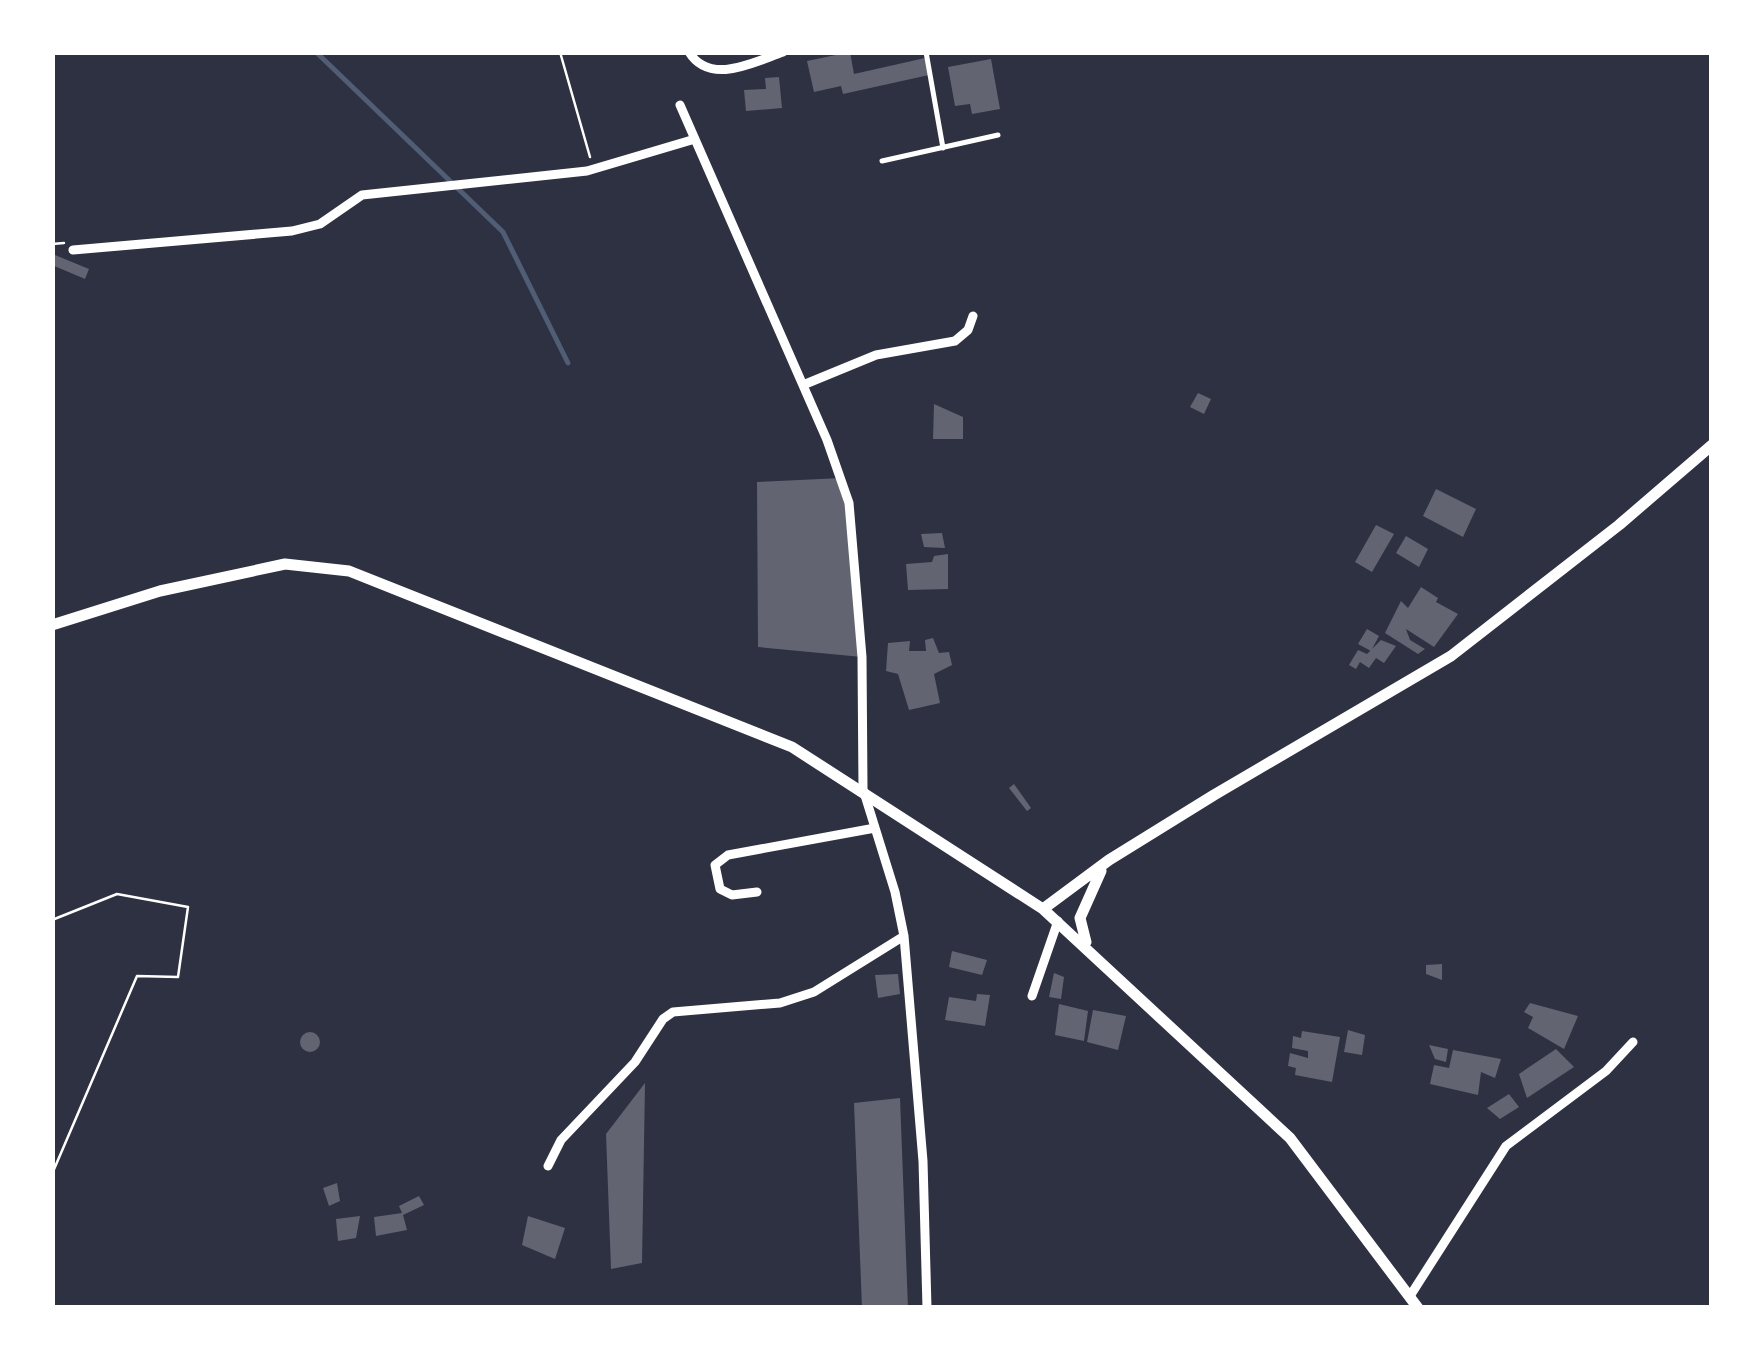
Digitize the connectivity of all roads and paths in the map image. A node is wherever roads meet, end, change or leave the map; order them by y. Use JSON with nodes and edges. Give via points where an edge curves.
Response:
{"nodes":[{"id":1,"x":560,"y":52,"type":"edge"},
{"id":2,"x":690,"y":52,"type":"edge"},
{"id":3,"x":784,"y":52,"type":"edge"},
{"id":4,"x":926,"y":52,"type":"edge"},
{"id":5,"x":680,"y":105,"type":"dead end"},
{"id":6,"x":998,"y":135,"type":"dead end"},
{"id":7,"x":695,"y":139,"type":"junction"},
{"id":8,"x":943,"y":148,"type":"junction"},
{"id":9,"x":882,"y":162,"type":"dead end"},
{"id":10,"x":592,"y":170,"type":"junction"},
{"id":11,"x":73,"y":250,"type":"dead end"},
{"id":12,"x":973,"y":316,"type":"dead end"},
{"id":13,"x":803,"y":385,"type":"junction"},
{"id":14,"x":1712,"y":445,"type":"edge"},
{"id":15,"x":52,"y":624,"type":"edge"},
{"id":16,"x":863,"y":789,"type":"junction"},
{"id":17,"x":875,"y":828,"type":"junction"},
{"id":18,"x":1113,"y":858,"type":"junction"},
{"id":19,"x":757,"y":892,"type":"dead end"},
{"id":20,"x":1043,"y":909,"type":"junction"},
{"id":21,"x":52,"y":920,"type":"edge"},
{"id":22,"x":1058,"y":922,"type":"junction"},
{"id":23,"x":904,"y":936,"type":"junction"},
{"id":24,"x":1091,"y":950,"type":"junction"},
{"id":25,"x":1032,"y":996,"type":"dead end"},
{"id":26,"x":1633,"y":1042,"type":"dead end"},
{"id":27,"x":548,"y":1166,"type":"dead end"},
{"id":28,"x":52,"y":1174,"type":"edge"},
{"id":29,"x":1410,"y":1296,"type":"junction"},
{"id":30,"x":926,"y":1308,"type":"edge"},
{"id":31,"x":1418,"y":1308,"type":"edge"}],
"edges":[{"from":1,"to":10,"type":"path"},
{"from":2,"to":3,"type":"street","via":[[705,68],[729,71]]},
{"from":4,"to":8,"type":"lane"},
{"from":5,"to":7,"type":"street"},
{"from":6,"to":8,"type":"lane"},
{"from":7,"to":10,"type":"street"},
{"from":7,"to":13,"type":"street"},
{"from":8,"to":9,"type":"lane"},
{"from":10,"to":11,"type":"street","via":[[362,195],[320,224],[292,231]]},
{"from":12,"to":13,"type":"street","via":[[955,341],[876,355]]},
{"from":13,"to":16,"type":"street","via":[[848,503],[862,656]]},
{"from":14,"to":18,"type":"street","via":[[1451,656]]},
{"from":15,"to":16,"type":"street","via":[[285,564],[349,572],[765,736]]},
{"from":16,"to":17,"type":"street"},
{"from":16,"to":20,"type":"street"},
{"from":17,"to":19,"type":"street","via":[[728,855],[714,865],[720,889],[732,895]]},
{"from":17,"to":23,"type":"street"},
{"from":18,"to":20,"type":"street"},
{"from":18,"to":24,"type":"street","via":[[1096,876],[1080,918]]},
{"from":20,"to":22,"type":"street"},
{"from":21,"to":28,"type":"path","via":[[117,894],[188,906],[178,977],[137,976]]},
{"from":22,"to":24,"type":"street"},
{"from":22,"to":25,"type":"street"},
{"from":23,"to":27,"type":"street","via":[[814,992],[780,1002],[673,1012],[562,1140]]},
{"from":23,"to":30,"type":"street"},
{"from":24,"to":29,"type":"street","via":[[1290,1138]]},
{"from":26,"to":29,"type":"street","via":[[1506,1146]]},
{"from":29,"to":31,"type":"street"}]}
